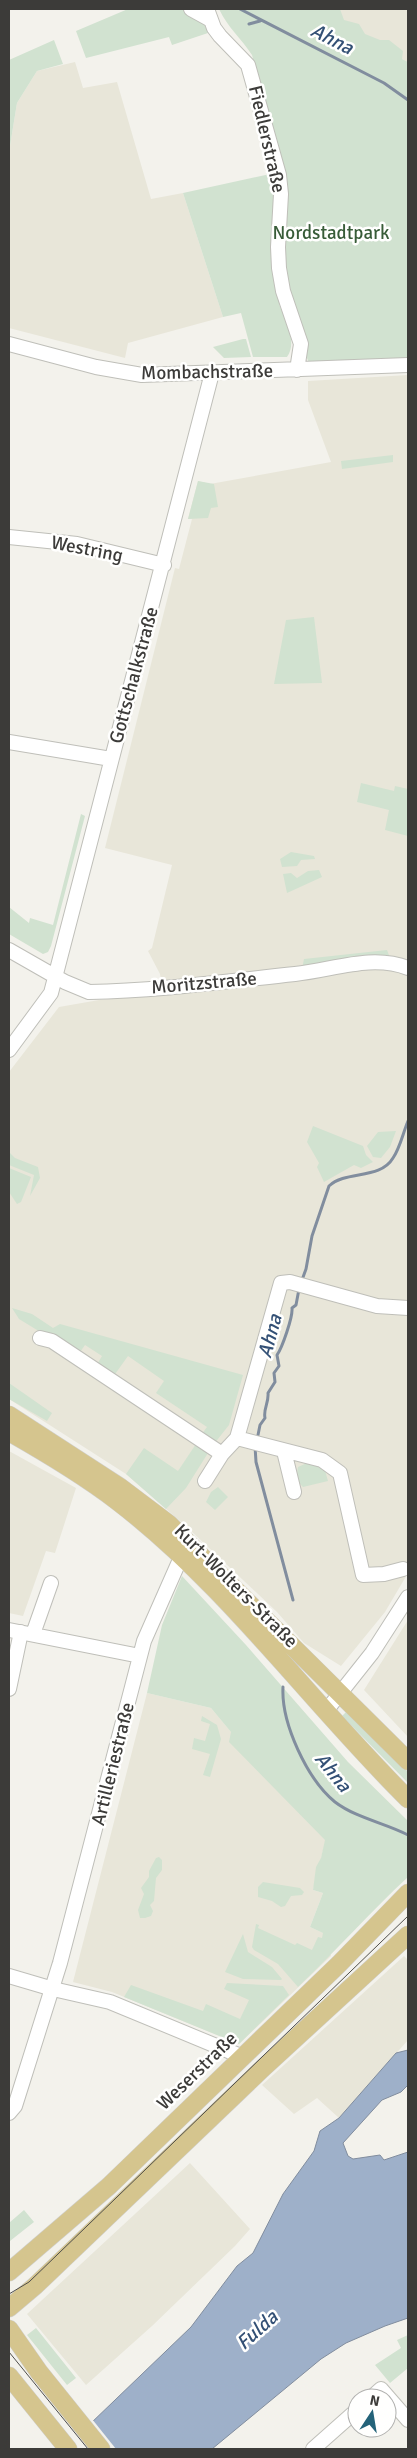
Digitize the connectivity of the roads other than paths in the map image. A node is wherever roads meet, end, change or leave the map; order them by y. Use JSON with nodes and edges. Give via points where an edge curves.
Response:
{"nodes":[{"id":1,"x":191,"y":9,"type":"edge"},
{"id":2,"x":209,"y":14,"type":"edge"},
{"id":3,"x":9,"y":344,"type":"edge"},
{"id":4,"x":408,"y":365,"type":"edge"},
{"id":5,"x":297,"y":370,"type":"junction"},
{"id":6,"x":212,"y":373,"type":"junction"},
{"id":7,"x":9,"y":536,"type":"edge"},
{"id":8,"x":164,"y":565,"type":"junction"},
{"id":9,"x":9,"y":742,"type":"edge"},
{"id":10,"x":111,"y":760,"type":"junction"},
{"id":11,"x":9,"y":950,"type":"edge"},
{"id":12,"x":408,"y":968,"type":"edge"},
{"id":13,"x":55,"y":977,"type":"junction"},
{"id":14,"x":9,"y":1050,"type":"edge"},
{"id":15,"x":408,"y":1308,"type":"edge"},
{"id":16,"x":40,"y":1338,"type":"dead end"},
{"id":17,"x":9,"y":1415,"type":"edge"},
{"id":18,"x":9,"y":1432,"type":"edge"},
{"id":19,"x":243,"y":1440,"type":"junction"},
{"id":20,"x":284,"y":1451,"type":"junction"},
{"id":21,"x":222,"y":1454,"type":"junction"},
{"id":22,"x":205,"y":1481,"type":"dead end"},
{"id":23,"x":294,"y":1492,"type":"dead end"},
{"id":24,"x":188,"y":1553,"type":"junction"},
{"id":25,"x":403,"y":1569,"type":"dead end"},
{"id":26,"x":51,"y":1584,"type":"dead end"},
{"id":27,"x":408,"y":1597,"type":"edge"},
{"id":28,"x":21,"y":1632,"type":"edge"},
{"id":29,"x":140,"y":1656,"type":"junction"},
{"id":30,"x":9,"y":1689,"type":"edge"},
{"id":31,"x":340,"y":1694,"type":"junction"},
{"id":32,"x":326,"y":1711,"type":"junction"},
{"id":33,"x":408,"y":1761,"type":"edge"},
{"id":34,"x":408,"y":1799,"type":"edge"},
{"id":35,"x":408,"y":1893,"type":"edge"},
{"id":36,"x":408,"y":1936,"type":"edge"},
{"id":37,"x":9,"y":1976,"type":"edge"},
{"id":38,"x":53,"y":1989,"type":"junction"},
{"id":39,"x":243,"y":2057,"type":"junction"},
{"id":40,"x":9,"y":2113,"type":"edge"},
{"id":41,"x":9,"y":2272,"type":"edge"},
{"id":42,"x":9,"y":2308,"type":"edge"},
{"id":43,"x":9,"y":2329,"type":"edge"},
{"id":44,"x":10,"y":2379,"type":"edge"},
{"id":45,"x":397,"y":2411,"type":"edge"},
{"id":46,"x":347,"y":2419,"type":"edge"},
{"id":47,"x":408,"y":2420,"type":"edge"},
{"id":48,"x":68,"y":2449,"type":"edge"},
{"id":49,"x":101,"y":2449,"type":"edge"},
{"id":50,"x":313,"y":2449,"type":"edge"}],
"edges":[{"from":1,"to":2,"type":"street"},
{"from":2,"to":5,"type":"street","name":"Fiedlerstraße","via":[[220,36],[248,65],[279,175],[279,268],[283,291],[301,344]]},
{"from":3,"to":6,"type":"street","name":"Mombachstraße","via":[[96,367],[142,375]]},
{"from":4,"to":5,"type":"street","name":"Mombachstraße"},
{"from":5,"to":6,"type":"street","name":"Mombachstraße"},
{"from":6,"to":8,"type":"street","name":"Gottschalkstraße"},
{"from":7,"to":8,"type":"street","name":"Westring","via":[[77,544]]},
{"from":8,"to":10,"type":"street","name":"Gottschalkstraße"},
{"from":9,"to":10,"type":"street"},
{"from":10,"to":13,"type":"street","name":"Gottschalkstraße"},
{"from":11,"to":13,"type":"street","name":"Moritzstraße"},
{"from":12,"to":13,"type":"street","name":"Moritzstraße","via":[[378,961],[298,974],[99,992],[76,988]]},
{"from":13,"to":14,"type":"street","name":"Gottschalkstraße","via":[[51,993]]},
{"from":15,"to":19,"type":"street","via":[[377,1306],[294,1285]]},
{"from":16,"to":21,"type":"street","via":[[52,1341]]},
{"from":17,"to":24,"type":"main road","name":"Kurt-Wolters-Straße","via":[[147,1506]]},
{"from":18,"to":24,"type":"main road","name":"Kurt-Wolters-Straße","via":[[67,1466]]},
{"from":19,"to":20,"type":"street"},
{"from":19,"to":21,"type":"street"},
{"from":20,"to":23,"type":"street"},
{"from":20,"to":25,"type":"street","via":[[322,1460],[340,1474],[363,1575]]},
{"from":21,"to":22,"type":"street"},
{"from":24,"to":29,"type":"street","name":"Artilleriestraße","via":[[178,1564]]},
{"from":24,"to":31,"type":"main road","name":"Kurt-Wolters-Straße"},
{"from":24,"to":32,"type":"main road","name":"Kurt-Wolters-Straße","via":[[237,1614]]},
{"from":26,"to":28,"type":"street"},
{"from":27,"to":31,"type":"street","via":[[372,1653]]},
{"from":28,"to":29,"type":"street"},
{"from":28,"to":30,"type":"street"},
{"from":29,"to":38,"type":"street","name":"Artilleriestraße"},
{"from":31,"to":32,"type":"street"},
{"from":31,"to":33,"type":"main road","name":"Kurt-Wolters-Straße"},
{"from":32,"to":34,"type":"main road","name":"Kurt-Wolters-Straße"},
{"from":35,"to":39,"type":"main road","name":"Weserstraße"},
{"from":36,"to":42,"type":"main road"},
{"from":37,"to":38,"type":"street"},
{"from":38,"to":39,"type":"street","via":[[110,2002]]},
{"from":38,"to":40,"type":"street","name":"Artilleriestraße","via":[[15,2106]]},
{"from":39,"to":41,"type":"main road","name":"Weserstraße","via":[[109,2186]]},
{"from":43,"to":49,"type":"main road"},
{"from":44,"to":48,"type":"main road"},
{"from":45,"to":47,"type":"street"},
{"from":46,"to":50,"type":"street"}]}
